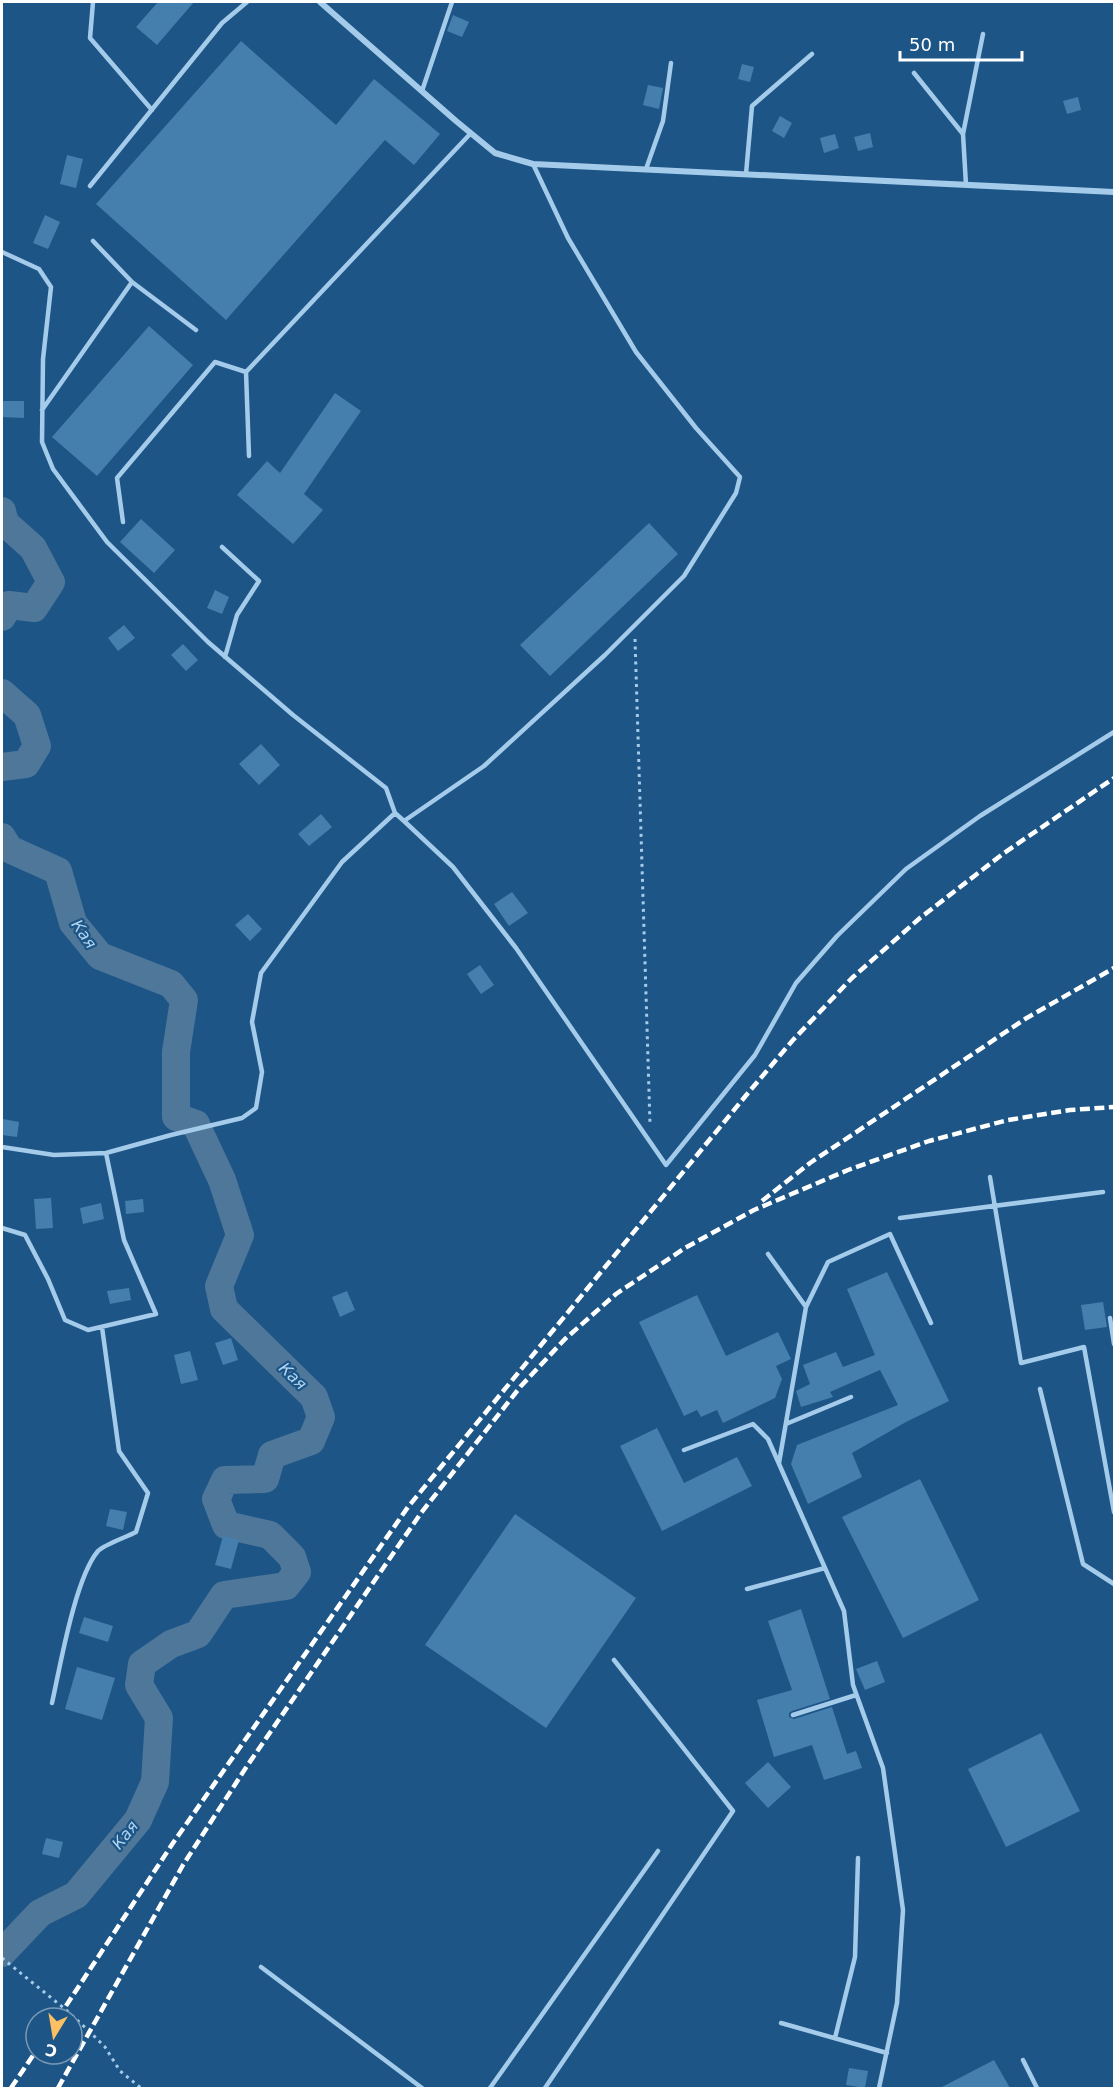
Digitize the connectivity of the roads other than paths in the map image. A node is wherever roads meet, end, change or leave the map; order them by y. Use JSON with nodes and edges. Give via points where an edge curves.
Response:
{"nodes":[{"id":1,"x":93,"y":2,"type":"edge"},
{"id":2,"x":246,"y":2,"type":"edge"},
{"id":3,"x":320,"y":2,"type":"edge"},
{"id":4,"x":452,"y":2,"type":"edge"},
{"id":5,"x":983,"y":34,"type":"dead end"},
{"id":6,"x":812,"y":54,"type":"dead end"},
{"id":7,"x":671,"y":63,"type":"dead end"},
{"id":8,"x":914,"y":74,"type":"dead end"},
{"id":9,"x":422,"y":91,"type":"junction"},
{"id":10,"x":152,"y":110,"type":"junction"},
{"id":11,"x":471,"y":133,"type":"junction"},
{"id":12,"x":963,"y":134,"type":"junction"},
{"id":13,"x":533,"y":164,"type":"junction"},
{"id":14,"x":646,"y":170,"type":"junction"},
{"id":15,"x":747,"y":174,"type":"junction"},
{"id":16,"x":966,"y":185,"type":"junction"},
{"id":17,"x":90,"y":186,"type":"dead end"},
{"id":18,"x":1114,"y":192,"type":"edge"},
{"id":19,"x":93,"y":241,"type":"dead end"},
{"id":20,"x":2,"y":252,"type":"edge"},
{"id":21,"x":132,"y":282,"type":"junction"},
{"id":22,"x":196,"y":330,"type":"dead end"},
{"id":23,"x":246,"y":372,"type":"junction"},
{"id":24,"x":42,"y":410,"type":"junction"},
{"id":25,"x":249,"y":456,"type":"dead end"},
{"id":26,"x":123,"y":522,"type":"dead end"},
{"id":27,"x":222,"y":547,"type":"dead end"},
{"id":28,"x":225,"y":657,"type":"junction"},
{"id":29,"x":1114,"y":732,"type":"edge"},
{"id":30,"x":395,"y":813,"type":"junction"},
{"id":31,"x":404,"y":821,"type":"junction"},
{"id":32,"x":2,"y":1147,"type":"edge"},
{"id":33,"x":106,"y":1153,"type":"junction"},
{"id":34,"x":990,"y":1177,"type":"dead end"},
{"id":35,"x":1103,"y":1192,"type":"dead end"},
{"id":36,"x":995,"y":1206,"type":"junction"},
{"id":37,"x":900,"y":1218,"type":"dead end"},
{"id":38,"x":2,"y":1228,"type":"edge"},
{"id":39,"x":768,"y":1254,"type":"dead end"},
{"id":40,"x":806,"y":1307,"type":"junction"},
{"id":41,"x":1110,"y":1318,"type":"dead end"},
{"id":42,"x":931,"y":1323,"type":"dead end"},
{"id":43,"x":102,"y":1327,"type":"junction"},
{"id":44,"x":1114,"y":1344,"type":"edge"},
{"id":45,"x":1040,"y":1389,"type":"dead end"},
{"id":46,"x":851,"y":1397,"type":"dead end"},
{"id":47,"x":786,"y":1424,"type":"junction"},
{"id":48,"x":684,"y":1450,"type":"dead end"},
{"id":49,"x":779,"y":1465,"type":"junction"},
{"id":50,"x":1114,"y":1512,"type":"edge"},
{"id":51,"x":825,"y":1568,"type":"junction"},
{"id":52,"x":1114,"y":1584,"type":"edge"},
{"id":53,"x":747,"y":1589,"type":"dead end"},
{"id":54,"x":614,"y":1660,"type":"dead end"},
{"id":55,"x":856,"y":1695,"type":"junction"},
{"id":56,"x":52,"y":1703,"type":"dead end"},
{"id":57,"x":793,"y":1715,"type":"dead end"},
{"id":58,"x":658,"y":1851,"type":"dead end"},
{"id":59,"x":858,"y":1858,"type":"dead end"},
{"id":60,"x":261,"y":1967,"type":"dead end"},
{"id":61,"x":781,"y":2023,"type":"dead end"},
{"id":62,"x":835,"y":2038,"type":"junction"},
{"id":63,"x":887,"y":2053,"type":"junction"},
{"id":64,"x":1023,"y":2060,"type":"dead end"},
{"id":65,"x":422,"y":2088,"type":"edge"},
{"id":66,"x":490,"y":2088,"type":"edge"},
{"id":67,"x":545,"y":2088,"type":"edge"},
{"id":68,"x":879,"y":2088,"type":"edge"},
{"id":69,"x":1037,"y":2088,"type":"edge"}],
"edges":[{"from":1,"to":10,"type":"lane","via":[[90,38]]},
{"from":2,"to":10,"type":"lane","via":[[222,23]]},
{"from":3,"to":9,"type":"street"},
{"from":4,"to":9,"type":"lane"},
{"from":5,"to":12,"type":"lane"},
{"from":6,"to":15,"type":"lane","via":[[752,106]]},
{"from":7,"to":14,"type":"lane","via":[[663,121]]},
{"from":8,"to":12,"type":"lane"},
{"from":9,"to":11,"type":"street"},
{"from":10,"to":17,"type":"lane"},
{"from":11,"to":13,"type":"street","via":[[495,153]]},
{"from":11,"to":23,"type":"lane"},
{"from":12,"to":16,"type":"lane"},
{"from":13,"to":14,"type":"street"},
{"from":13,"to":31,"type":"lane","via":[[568,238],[636,352],[740,477],[736,493],[684,576],[484,766]]},
{"from":14,"to":15,"type":"street"},
{"from":15,"to":16,"type":"street"},
{"from":16,"to":18,"type":"street"},
{"from":19,"to":21,"type":"lane"},
{"from":20,"to":24,"type":"lane","via":[[39,269],[51,287]]},
{"from":21,"to":22,"type":"lane"},
{"from":21,"to":24,"type":"lane"},
{"from":23,"to":25,"type":"lane"},
{"from":23,"to":26,"type":"lane","via":[[215,363],[117,478]]},
{"from":24,"to":28,"type":"lane","via":[[42,442],[53,469],[107,542]]},
{"from":27,"to":28,"type":"lane","via":[[259,581],[237,615]]},
{"from":28,"to":30,"type":"lane","via":[[386,788]]},
{"from":29,"to":31,"type":"lane","via":[[980,816],[906,869],[837,936],[796,983],[755,1055],[666,1165],[502,930],[453,867]]},
{"from":30,"to":31,"type":"lane"},
{"from":30,"to":33,"type":"lane","via":[[342,862],[261,973],[252,1022],[262,1072],[256,1108],[242,1118]]},
{"from":32,"to":33,"type":"lane","via":[[54,1155]]},
{"from":33,"to":43,"type":"lane","via":[[124,1240],[156,1314]]},
{"from":34,"to":36,"type":"lane"},
{"from":35,"to":36,"type":"lane"},
{"from":36,"to":37,"type":"lane"},
{"from":36,"to":50,"type":"lane","via":[[1021,1363],[1084,1347]]},
{"from":38,"to":43,"type":"lane","via":[[25,1235],[65,1320],[88,1330]]},
{"from":39,"to":40,"type":"lane"},
{"from":40,"to":42,"type":"lane","via":[[828,1262],[890,1233]]},
{"from":40,"to":47,"type":"lane"},
{"from":41,"to":44,"type":"lane"},
{"from":43,"to":56,"type":"lane","via":[[119,1451],[147,1493],[136,1532],[99,1550],[83,1578]]},
{"from":45,"to":52,"type":"lane","via":[[1083,1564]]},
{"from":46,"to":47,"type":"lane"},
{"from":47,"to":49,"type":"lane"},
{"from":48,"to":49,"type":"lane","via":[[753,1424],[768,1439]]},
{"from":49,"to":51,"type":"lane"},
{"from":51,"to":53,"type":"lane"},
{"from":51,"to":55,"type":"lane","via":[[844,1611]]},
{"from":54,"to":67,"type":"lane","via":[[733,1811]]},
{"from":55,"to":57,"type":"lane"},
{"from":55,"to":63,"type":"lane","via":[[883,1768],[903,1910],[897,2003]]},
{"from":58,"to":66,"type":"lane"},
{"from":59,"to":62,"type":"lane","via":[[855,1957]]},
{"from":60,"to":65,"type":"lane"},
{"from":61,"to":62,"type":"lane"},
{"from":62,"to":63,"type":"lane"},
{"from":63,"to":68,"type":"lane"},
{"from":64,"to":69,"type":"lane"}]}
